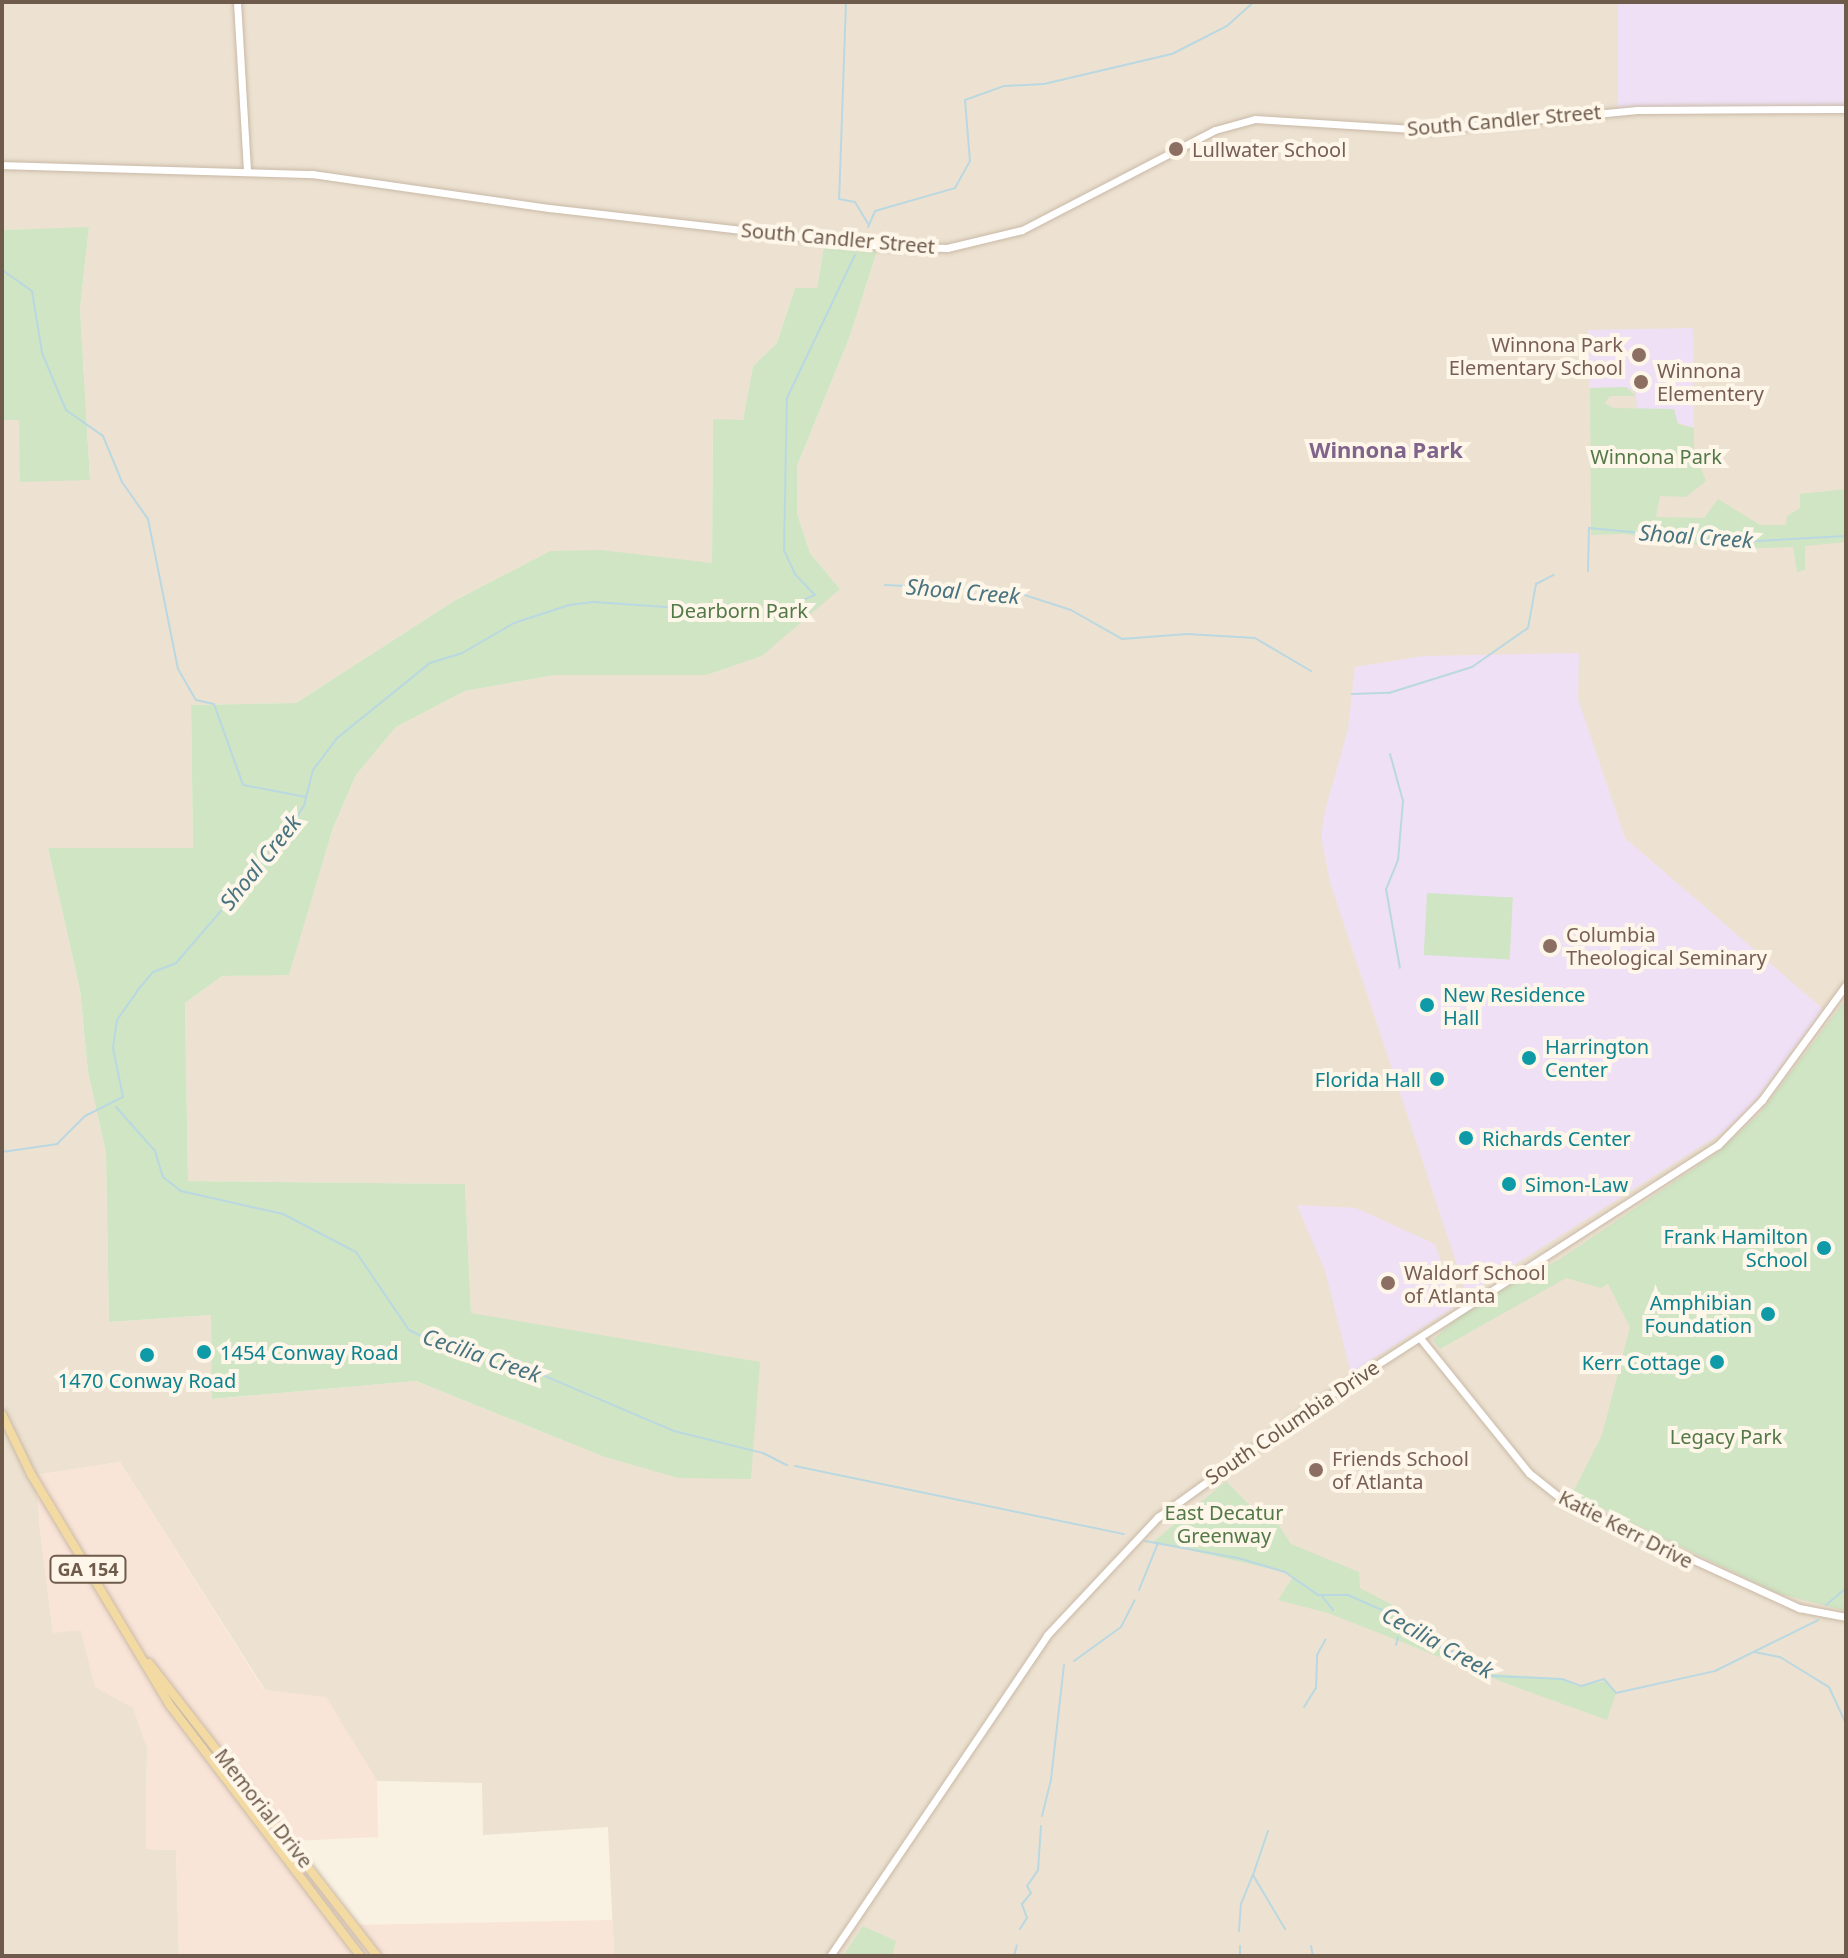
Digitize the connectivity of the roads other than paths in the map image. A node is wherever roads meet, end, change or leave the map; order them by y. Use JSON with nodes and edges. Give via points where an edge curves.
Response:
{"nodes":[{"id":1,"x":237,"y":2,"type":"edge"},
{"id":2,"x":1846,"y":109,"type":"edge"},
{"id":3,"x":2,"y":165,"type":"edge"},
{"id":4,"x":247,"y":172,"type":"junction"},
{"id":5,"x":1846,"y":985,"type":"edge"},
{"id":6,"x":1420,"y":1338,"type":"junction"},
{"id":7,"x":2,"y":1414,"type":"edge"},
{"id":8,"x":1846,"y":1617,"type":"edge"},
{"id":9,"x":148,"y":1663,"type":"junction"},
{"id":10,"x":360,"y":1956,"type":"edge"},
{"id":11,"x":377,"y":1956,"type":"edge"},
{"id":12,"x":830,"y":1956,"type":"edge"}],
"edges":[{"from":1,"to":4,"type":"main road"},
{"from":2,"to":4,"type":"main road","name":"South Candler Street","via":[[1637,110],[1429,130],[1255,119],[1215,130],[1022,230],[947,248],[858,243],[427,193],[312,174]]},
{"from":3,"to":4,"type":"main road","name":"South Candler Street"},
{"from":5,"to":6,"type":"main road","name":"South Columbia Drive","via":[[1762,1100],[1718,1145]]},
{"from":6,"to":8,"type":"main road","name":"Katie Kerr Drive","via":[[1529,1473],[1563,1500],[1799,1608]]},
{"from":6,"to":12,"type":"main road","name":"South Columbia Drive","via":[[1207,1477],[1103,1571],[1047,1635]]},
{"from":7,"to":9,"type":"main road","name":"Memorial Drive","number":"GA 154","via":[[31,1474]]},
{"from":9,"to":10,"type":"main road","name":"Memorial Drive","number":"GA 154","via":[[202,1750]]},
{"from":9,"to":11,"type":"main road","name":"Memorial Drive","number":"GA 154"}]}
